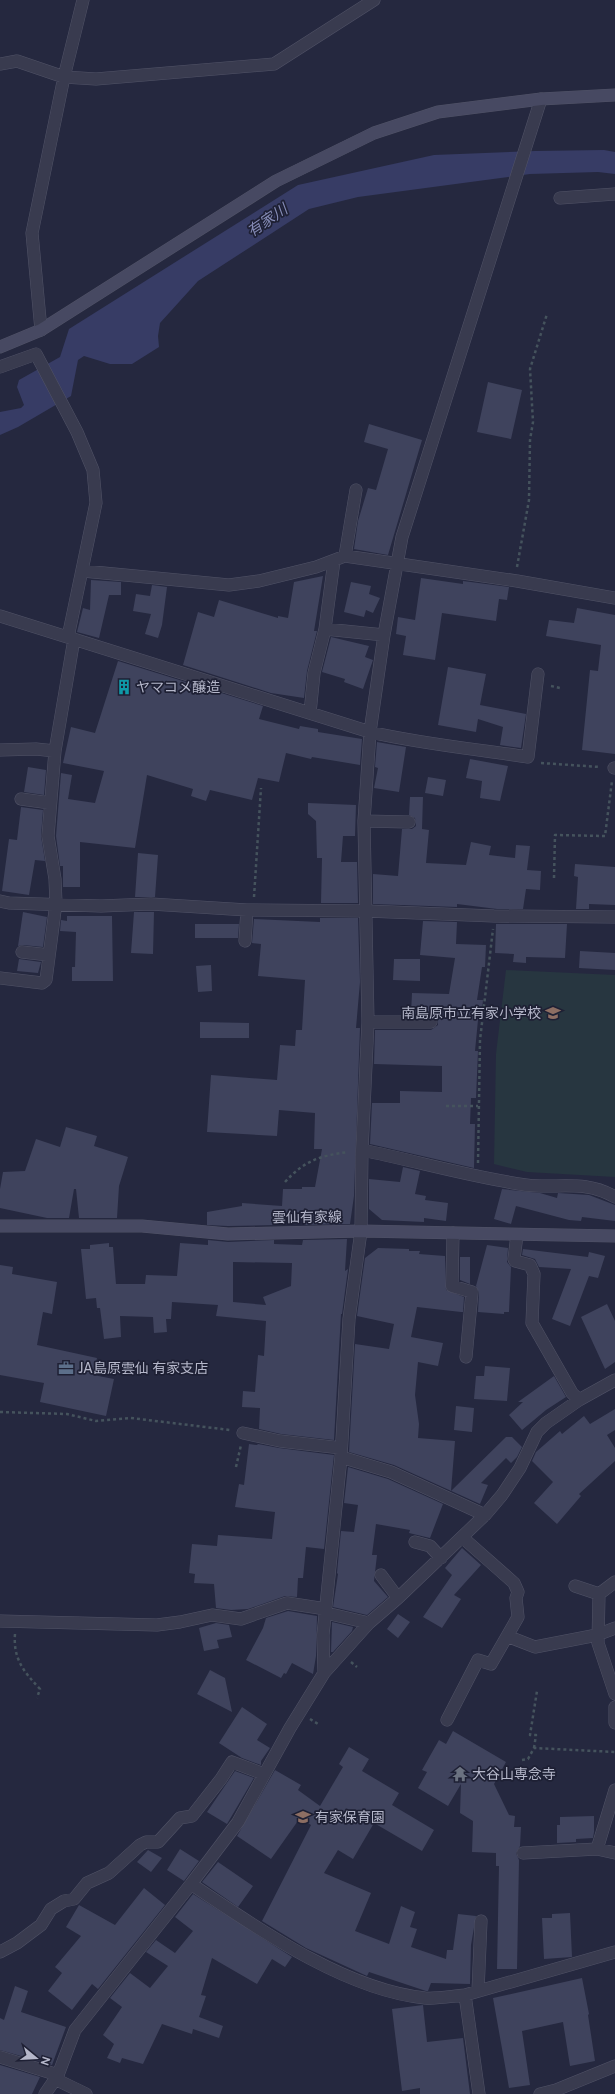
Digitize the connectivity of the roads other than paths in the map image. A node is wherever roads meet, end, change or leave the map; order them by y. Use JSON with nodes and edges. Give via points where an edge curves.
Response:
{"nodes":[{"id":1,"x":83,"y":0,"type":"edge"},
{"id":2,"x":374,"y":0,"type":"edge"},
{"id":3,"x":0,"y":64,"type":"edge"},
{"id":4,"x":64,"y":77,"type":"junction"},
{"id":5,"x":615,"y":95,"type":"edge"},
{"id":6,"x":541,"y":99,"type":"junction"},
{"id":7,"x":615,"y":194,"type":"edge"},
{"id":8,"x":560,"y":198,"type":"dead end"},
{"id":9,"x":42,"y":330,"type":"junction"},
{"id":10,"x":0,"y":347,"type":"edge"},
{"id":11,"x":0,"y":367,"type":"edge"},
{"id":12,"x":356,"y":490,"type":"dead end"},
{"id":13,"x":340,"y":559,"type":"junction"},
{"id":14,"x":396,"y":563,"type":"junction"},
{"id":15,"x":83,"y":571,"type":"junction"},
{"id":16,"x":615,"y":598,"type":"edge"},
{"id":17,"x":0,"y":616,"type":"edge"},
{"id":18,"x":325,"y":629,"type":"junction"},
{"id":19,"x":384,"y":635,"type":"junction"},
{"id":20,"x":71,"y":638,"type":"junction"},
{"id":21,"x":538,"y":674,"type":"dead end"},
{"id":22,"x":310,"y":713,"type":"junction"},
{"id":23,"x":370,"y":732,"type":"junction"},
{"id":24,"x":0,"y":750,"type":"edge"},
{"id":25,"x":55,"y":751,"type":"junction"},
{"id":26,"x":22,"y":799,"type":"dead end"},
{"id":27,"x":50,"y":803,"type":"junction"},
{"id":28,"x":364,"y":821,"type":"junction"},
{"id":29,"x":408,"y":822,"type":"dead end"},
{"id":30,"x":0,"y":901,"type":"edge"},
{"id":31,"x":56,"y":903,"type":"junction"},
{"id":32,"x":250,"y":910,"type":"junction"},
{"id":33,"x":366,"y":911,"type":"junction"},
{"id":34,"x":615,"y":918,"type":"edge"},
{"id":35,"x":246,"y":941,"type":"dead end"},
{"id":36,"x":22,"y":952,"type":"dead end"},
{"id":37,"x":49,"y":955,"type":"junction"},
{"id":38,"x":0,"y":978,"type":"edge"},
{"id":39,"x":368,"y":1022,"type":"junction"},
{"id":40,"x":431,"y":1022,"type":"dead end"},
{"id":41,"x":362,"y":1150,"type":"junction"},
{"id":42,"x":615,"y":1197,"type":"edge"},
{"id":43,"x":0,"y":1226,"type":"edge"},
{"id":44,"x":361,"y":1231,"type":"junction"},
{"id":45,"x":453,"y":1233,"type":"junction"},
{"id":46,"x":517,"y":1235,"type":"junction"},
{"id":47,"x":615,"y":1236,"type":"edge"},
{"id":48,"x":466,"y":1357,"type":"dead end"},
{"id":49,"x":615,"y":1380,"type":"edge"},
{"id":50,"x":579,"y":1400,"type":"junction"},
{"id":51,"x":243,"y":1433,"type":"road end"},
{"id":52,"x":341,"y":1452,"type":"junction"},
{"id":53,"x":485,"y":1515,"type":"junction"},
{"id":54,"x":462,"y":1537,"type":"junction"},
{"id":55,"x":415,"y":1542,"type":"dead end"},
{"id":56,"x":441,"y":1558,"type":"junction"},
{"id":57,"x":381,"y":1575,"type":"dead end"},
{"id":58,"x":615,"y":1582,"type":"edge"},
{"id":59,"x":575,"y":1586,"type":"dead end"},
{"id":60,"x":599,"y":1594,"type":"junction"},
{"id":61,"x":398,"y":1598,"type":"junction"},
{"id":62,"x":326,"y":1611,"type":"junction"},
{"id":63,"x":0,"y":1621,"type":"edge"},
{"id":64,"x":369,"y":1623,"type":"junction"},
{"id":65,"x":615,"y":1628,"type":"edge"},
{"id":66,"x":597,"y":1635,"type":"junction"},
{"id":67,"x":507,"y":1636,"type":"junction"},
{"id":68,"x":324,"y":1673,"type":"junction"},
{"id":69,"x":615,"y":1694,"type":"edge"},
{"id":70,"x":615,"y":1707,"type":"edge"},
{"id":71,"x":447,"y":1720,"type":"dead end"},
{"id":72,"x":615,"y":1723,"type":"edge"},
{"id":73,"x":264,"y":1774,"type":"junction"},
{"id":74,"x":615,"y":1790,"type":"edge"},
{"id":75,"x":597,"y":1849,"type":"junction"},
{"id":76,"x":523,"y":1853,"type":"dead end"},
{"id":77,"x":615,"y":1853,"type":"edge"},
{"id":78,"x":191,"y":1884,"type":"junction"},
{"id":79,"x":481,"y":1921,"type":"dead end"},
{"id":80,"x":0,"y":1952,"type":"edge"},
{"id":81,"x":615,"y":1952,"type":"edge"},
{"id":82,"x":478,"y":1991,"type":"junction"},
{"id":83,"x":465,"y":1995,"type":"junction"},
{"id":84,"x":0,"y":2057,"type":"edge"},
{"id":85,"x":615,"y":2066,"type":"edge"},
{"id":86,"x":57,"y":2077,"type":"junction"},
{"id":87,"x":45,"y":2094,"type":"edge"},
{"id":88,"x":86,"y":2094,"type":"edge"},
{"id":89,"x":479,"y":2094,"type":"edge"},
{"id":90,"x":540,"y":2094,"type":"edge"}],
"edges":[{"from":1,"to":4,"type":"street"},
{"from":2,"to":4,"type":"street","via":[[274,64],[96,79]]},
{"from":3,"to":4,"type":"street","via":[[17,61]]},
{"from":4,"to":9,"type":"street","via":[[32,233]]},
{"from":5,"to":6,"type":"street"},
{"from":6,"to":9,"type":"street","via":[[438,112],[374,133],[276,181]]},
{"from":6,"to":14,"type":"street","via":[[402,537]]},
{"from":7,"to":8,"type":"street"},
{"from":9,"to":10,"type":"street"},
{"from":11,"to":15,"type":"street","via":[[36,354],[77,432],[93,470],[96,503]]},
{"from":12,"to":13,"type":"street"},
{"from":13,"to":14,"type":"street"},
{"from":13,"to":15,"type":"street","via":[[316,568],[229,585]]},
{"from":13,"to":18,"type":"street"},
{"from":14,"to":16,"type":"street"},
{"from":14,"to":19,"type":"street"},
{"from":15,"to":20,"type":"street"},
{"from":17,"to":20,"type":"street"},
{"from":18,"to":19,"type":"street"},
{"from":18,"to":22,"type":"street","via":[[314,673]]},
{"from":19,"to":23,"type":"street"},
{"from":20,"to":22,"type":"street"},
{"from":20,"to":25,"type":"street"},
{"from":21,"to":23,"type":"street","via":[[528,757],[413,742]]},
{"from":22,"to":23,"type":"street"},
{"from":23,"to":28,"type":"street"},
{"from":24,"to":25,"type":"street"},
{"from":25,"to":27,"type":"street"},
{"from":26,"to":27,"type":"street"},
{"from":27,"to":31,"type":"street","via":[[48,836]]},
{"from":28,"to":29,"type":"street"},
{"from":28,"to":33,"type":"street"},
{"from":30,"to":31,"type":"street"},
{"from":31,"to":32,"type":"street","via":[[101,906],[151,904]]},
{"from":31,"to":37,"type":"street"},
{"from":32,"to":33,"type":"street"},
{"from":32,"to":35,"type":"street"},
{"from":33,"to":34,"type":"street"},
{"from":33,"to":39,"type":"street"},
{"from":36,"to":37,"type":"street"},
{"from":37,"to":38,"type":"street","via":[[46,980],[42,983]]},
{"from":39,"to":40,"type":"street"},
{"from":39,"to":41,"type":"street"},
{"from":41,"to":42,"type":"street","via":[[527,1185],[590,1186]]},
{"from":41,"to":44,"type":"street"},
{"from":43,"to":44,"type":"street","name":"雲仙有家線","via":[[142,1226],[228,1234]]},
{"from":44,"to":45,"type":"street","name":"雲仙有家線"},
{"from":44,"to":52,"type":"street","via":[[349,1319]]},
{"from":45,"to":46,"type":"street","name":"雲仙有家線"},
{"from":45,"to":48,"type":"street","via":[[452,1286],[472,1292]]},
{"from":46,"to":47,"type":"street","name":"雲仙有家線"},
{"from":46,"to":50,"type":"street","via":[[514,1259],[530,1265],[534,1274],[532,1323],[572,1393]]},
{"from":49,"to":50,"type":"street"},
{"from":50,"to":53,"type":"street","via":[[546,1422],[537,1432],[520,1468]]},
{"from":51,"to":52,"type":"street"},
{"from":52,"to":53,"type":"street"},
{"from":52,"to":62,"type":"street"},
{"from":53,"to":54,"type":"street"},
{"from":54,"to":56,"type":"street"},
{"from":54,"to":67,"type":"street","via":[[514,1583],[518,1592],[518,1617]]},
{"from":55,"to":56,"type":"street","via":[[430,1546]]},
{"from":56,"to":61,"type":"street"},
{"from":57,"to":61,"type":"street"},
{"from":58,"to":60,"type":"street"},
{"from":59,"to":60,"type":"street"},
{"from":60,"to":66,"type":"street"},
{"from":61,"to":64,"type":"street"},
{"from":62,"to":63,"type":"street","via":[[288,1603],[241,1619],[212,1614],[157,1625]]},
{"from":62,"to":64,"type":"street"},
{"from":62,"to":68,"type":"street","via":[[323,1635]]},
{"from":64,"to":68,"type":"street"},
{"from":65,"to":66,"type":"street"},
{"from":66,"to":67,"type":"street","via":[[535,1648]]},
{"from":66,"to":69,"type":"street"},
{"from":67,"to":71,"type":"street","via":[[491,1664],[478,1660]]},
{"from":68,"to":73,"type":"street"},
{"from":70,"to":72,"type":"street"},
{"from":73,"to":78,"type":"street","via":[[238,1822]]},
{"from":73,"to":80,"type":"street","via":[[232,1762],[192,1816],[180,1818],[158,1842],[140,1845],[109,1873],[87,1883],[74,1899],[64,1901],[51,1909],[41,1925]]},
{"from":74,"to":75,"type":"street"},
{"from":75,"to":76,"type":"street"},
{"from":75,"to":77,"type":"street"},
{"from":78,"to":83,"type":"street","via":[[330,1970],[398,1994],[427,1998]]},
{"from":78,"to":86,"type":"street","via":[[75,2030]]},
{"from":79,"to":82,"type":"street"},
{"from":81,"to":82,"type":"street"},
{"from":82,"to":83,"type":"street"},
{"from":83,"to":89,"type":"street"},
{"from":84,"to":86,"type":"street"},
{"from":85,"to":90,"type":"street"},
{"from":86,"to":87,"type":"street"},
{"from":86,"to":88,"type":"street"}]}
